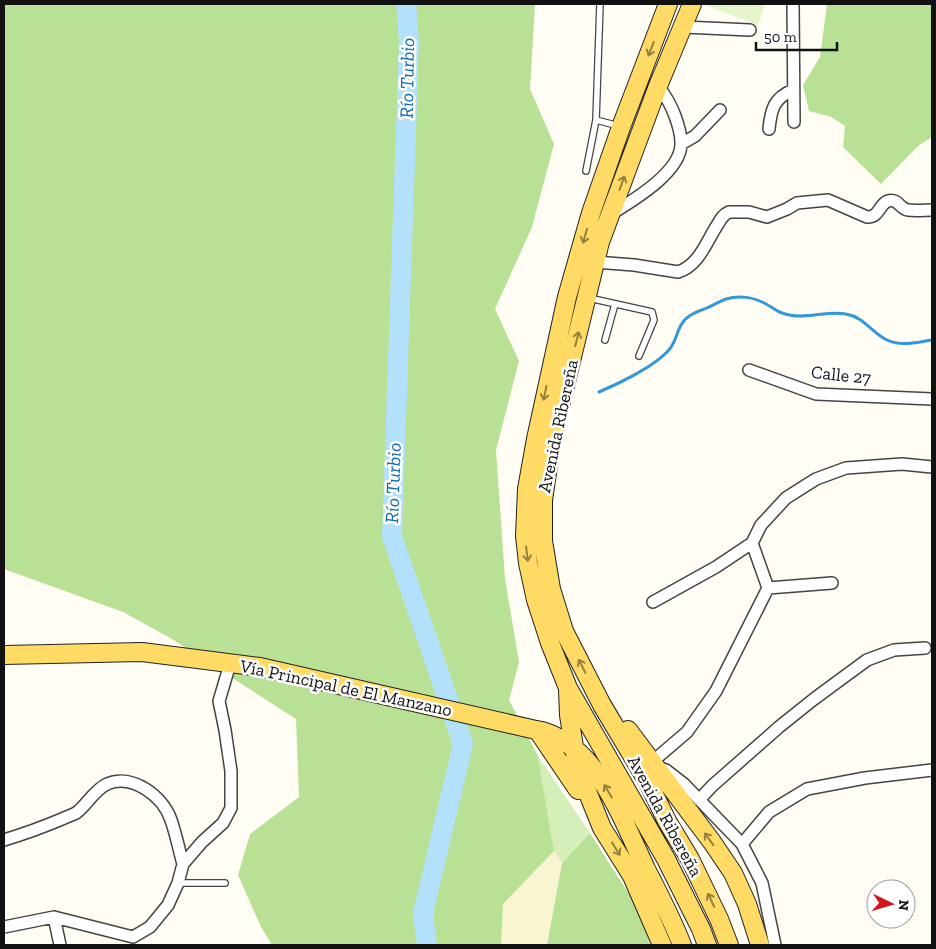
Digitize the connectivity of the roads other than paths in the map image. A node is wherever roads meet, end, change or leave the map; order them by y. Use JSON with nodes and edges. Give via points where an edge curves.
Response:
{"nodes":[{"id":1,"x":600,"y":4,"type":"edge"},
{"id":2,"x":668,"y":4,"type":"edge"},
{"id":3,"x":692,"y":4,"type":"edge"},
{"id":4,"x":792,"y":4,"type":"edge"},
{"id":5,"x":684,"y":28,"type":"junction"},
{"id":6,"x":750,"y":30,"type":"dead end"},
{"id":7,"x":658,"y":86,"type":"junction"},
{"id":8,"x":793,"y":90,"type":"junction"},
{"id":9,"x":720,"y":110,"type":"dead end"},
{"id":10,"x":596,"y":120,"type":"junction"},
{"id":11,"x":794,"y":122,"type":"dead end"},
{"id":12,"x":622,"y":127,"type":"junction"},
{"id":13,"x":769,"y":129,"type":"dead end"},
{"id":14,"x":682,"y":144,"type":"junction"},
{"id":15,"x":586,"y":171,"type":"dead end"},
{"id":16,"x":932,"y":210,"type":"edge"},
{"id":17,"x":610,"y":214,"type":"junction"},
{"id":18,"x":595,"y":262,"type":"junction"},
{"id":19,"x":587,"y":298,"type":"junction"},
{"id":20,"x":615,"y":304,"type":"junction"},
{"id":21,"x":605,"y":340,"type":"dead end"},
{"id":22,"x":639,"y":356,"type":"dead end"},
{"id":23,"x":749,"y":370,"type":"dead end"},
{"id":24,"x":932,"y":400,"type":"edge"},
{"id":25,"x":932,"y":467,"type":"edge"},
{"id":26,"x":752,"y":543,"type":"junction"},
{"id":27,"x":832,"y":583,"type":"dead end"},
{"id":28,"x":768,"y":588,"type":"junction"},
{"id":29,"x":653,"y":602,"type":"dead end"},
{"id":30,"x":925,"y":648,"type":"dead end"},
{"id":31,"x":4,"y":655,"type":"edge"},
{"id":32,"x":230,"y":664,"type":"junction"},
{"id":33,"x":568,"y":688,"type":"junction"},
{"id":34,"x":594,"y":689,"type":"junction"},
{"id":35,"x":540,"y":731,"type":"junction"},
{"id":36,"x":574,"y":748,"type":"junction"},
{"id":37,"x":655,"y":765,"type":"junction"},
{"id":38,"x":932,"y":770,"type":"edge"},
{"id":39,"x":699,"y":800,"type":"junction"},
{"id":40,"x":602,"y":828,"type":"junction"},
{"id":41,"x":4,"y":840,"type":"edge"},
{"id":42,"x":742,"y":844,"type":"junction"},
{"id":43,"x":183,"y":864,"type":"junction"},
{"id":44,"x":178,"y":883,"type":"junction"},
{"id":45,"x":225,"y":883,"type":"dead end"},
{"id":46,"x":54,"y":917,"type":"junction"},
{"id":47,"x":4,"y":926,"type":"edge"},
{"id":48,"x":754,"y":928,"type":"junction"},
{"id":49,"x":60,"y":945,"type":"edge"},
{"id":50,"x":662,"y":945,"type":"edge"},
{"id":51,"x":682,"y":945,"type":"edge"},
{"id":52,"x":707,"y":945,"type":"edge"},
{"id":53,"x":729,"y":945,"type":"edge"},
{"id":54,"x":760,"y":945,"type":"edge"},
{"id":55,"x":770,"y":945,"type":"edge"},
{"id":56,"x":775,"y":945,"type":"edge"}],
"edges":[{"from":1,"to":10,"type":"lane"},
{"from":2,"to":12,"type":"main road","name":"Avenida Ribereña","one_way":true},
{"from":3,"to":5,"type":"main road","name":"Avenida Ribereña"},
{"from":4,"to":8,"type":"street"},
{"from":5,"to":6,"type":"street"},
{"from":5,"to":7,"type":"main road","name":"Avenida Ribereña"},
{"from":7,"to":14,"type":"street","via":[[674,113]]},
{"from":17,"to":7,"type":"main road","name":"Avenida Ribereña","one_way":true},
{"from":8,"to":11,"type":"street"},
{"from":8,"to":13,"type":"street","via":[[776,102]]},
{"from":9,"to":14,"type":"street","via":[[695,136]]},
{"from":10,"to":12,"type":"lane"},
{"from":10,"to":15,"type":"lane"},
{"from":12,"to":33,"type":"main road","name":"Avenida Ribereña","one_way":true,"via":[[591,213],[567,297],[527,489],[525,536],[528,563],[536,600]]},
{"from":14,"to":17,"type":"street","via":[[660,180]]},
{"from":16,"to":18,"type":"street","via":[[908,210],[891,200],[885,202],[872,218],[828,200],[797,203],[767,218],[749,212],[729,212],[685,270],[678,272]]},
{"from":17,"to":18,"type":"main road","name":"Avenida Ribereña"},
{"from":18,"to":19,"type":"main road","name":"Avenida Ribereña"},
{"from":19,"to":20,"type":"lane"},
{"from":34,"to":19,"type":"main road","name":"Avenida Ribereña","one_way":true,"via":[[564,631],[550,589],[543,541],[543,500],[552,439]]},
{"from":20,"to":21,"type":"lane"},
{"from":20,"to":22,"type":"lane","via":[[652,312],[654,320]]},
{"from":23,"to":24,"type":"street","name":"Calle 27","via":[[816,394]]},
{"from":25,"to":26,"type":"street","via":[[902,464],[846,468],[816,479],[786,498],[761,525]]},
{"from":26,"to":28,"type":"street"},
{"from":26,"to":29,"type":"street"},
{"from":27,"to":28,"type":"street"},
{"from":28,"to":37,"type":"street","via":[[716,691],[687,732]]},
{"from":30,"to":39,"type":"street","via":[[894,650],[867,660],[779,727]]},
{"from":31,"to":32,"type":"main road","name":"Vía Principal de El Manzano","via":[[142,652]]},
{"from":32,"to":35,"type":"main road","name":"Vía Principal de El Manzano","via":[[260,667]]},
{"from":32,"to":43,"type":"street","via":[[219,702],[231,771],[231,808],[223,823]]},
{"from":33,"to":35,"type":"main road","via":[[562,719]]},
{"from":33,"to":36,"type":"main road"},
{"from":33,"to":52,"type":"main road","name":"Avenida Ribereña","via":[[666,858]]},
{"from":34,"to":37,"type":"main road"},
{"from":53,"to":34,"type":"main road","name":"Avenida Ribereña","one_way":true,"via":[[690,859]]},
{"from":35,"to":36,"type":"main road","name":"Vía Principal de El Manzano"},
{"from":35,"to":40,"type":"main road"},
{"from":36,"to":40,"type":"main road","via":[[577,766]]},
{"from":51,"to":36,"type":"main road","name":"Vía Principal de El Manzano","one_way":true,"via":[[610,795],[593,767]]},
{"from":37,"to":39,"type":"street","via":[[675,776]]},
{"from":48,"to":37,"type":"main road","one_way":true,"via":[[733,874]]},
{"from":38,"to":42,"type":"street","via":[[808,789],[769,812]]},
{"from":39,"to":42,"type":"street"},
{"from":40,"to":50,"type":"main road","one_way":true,"via":[[632,876]]},
{"from":41,"to":43,"type":"street","via":[[76,813],[106,784],[118,781],[136,784],[163,804],[171,818]]},
{"from":42,"to":56,"type":"street","via":[[762,883]]},
{"from":43,"to":44,"type":"street"},
{"from":44,"to":45,"type":"lane"},
{"from":44,"to":46,"type":"street","via":[[168,905],[150,927],[133,937]]},
{"from":46,"to":47,"type":"street"},
{"from":46,"to":49,"type":"street"},
{"from":48,"to":54,"type":"main road"},
{"from":48,"to":55,"type":"street"}]}
